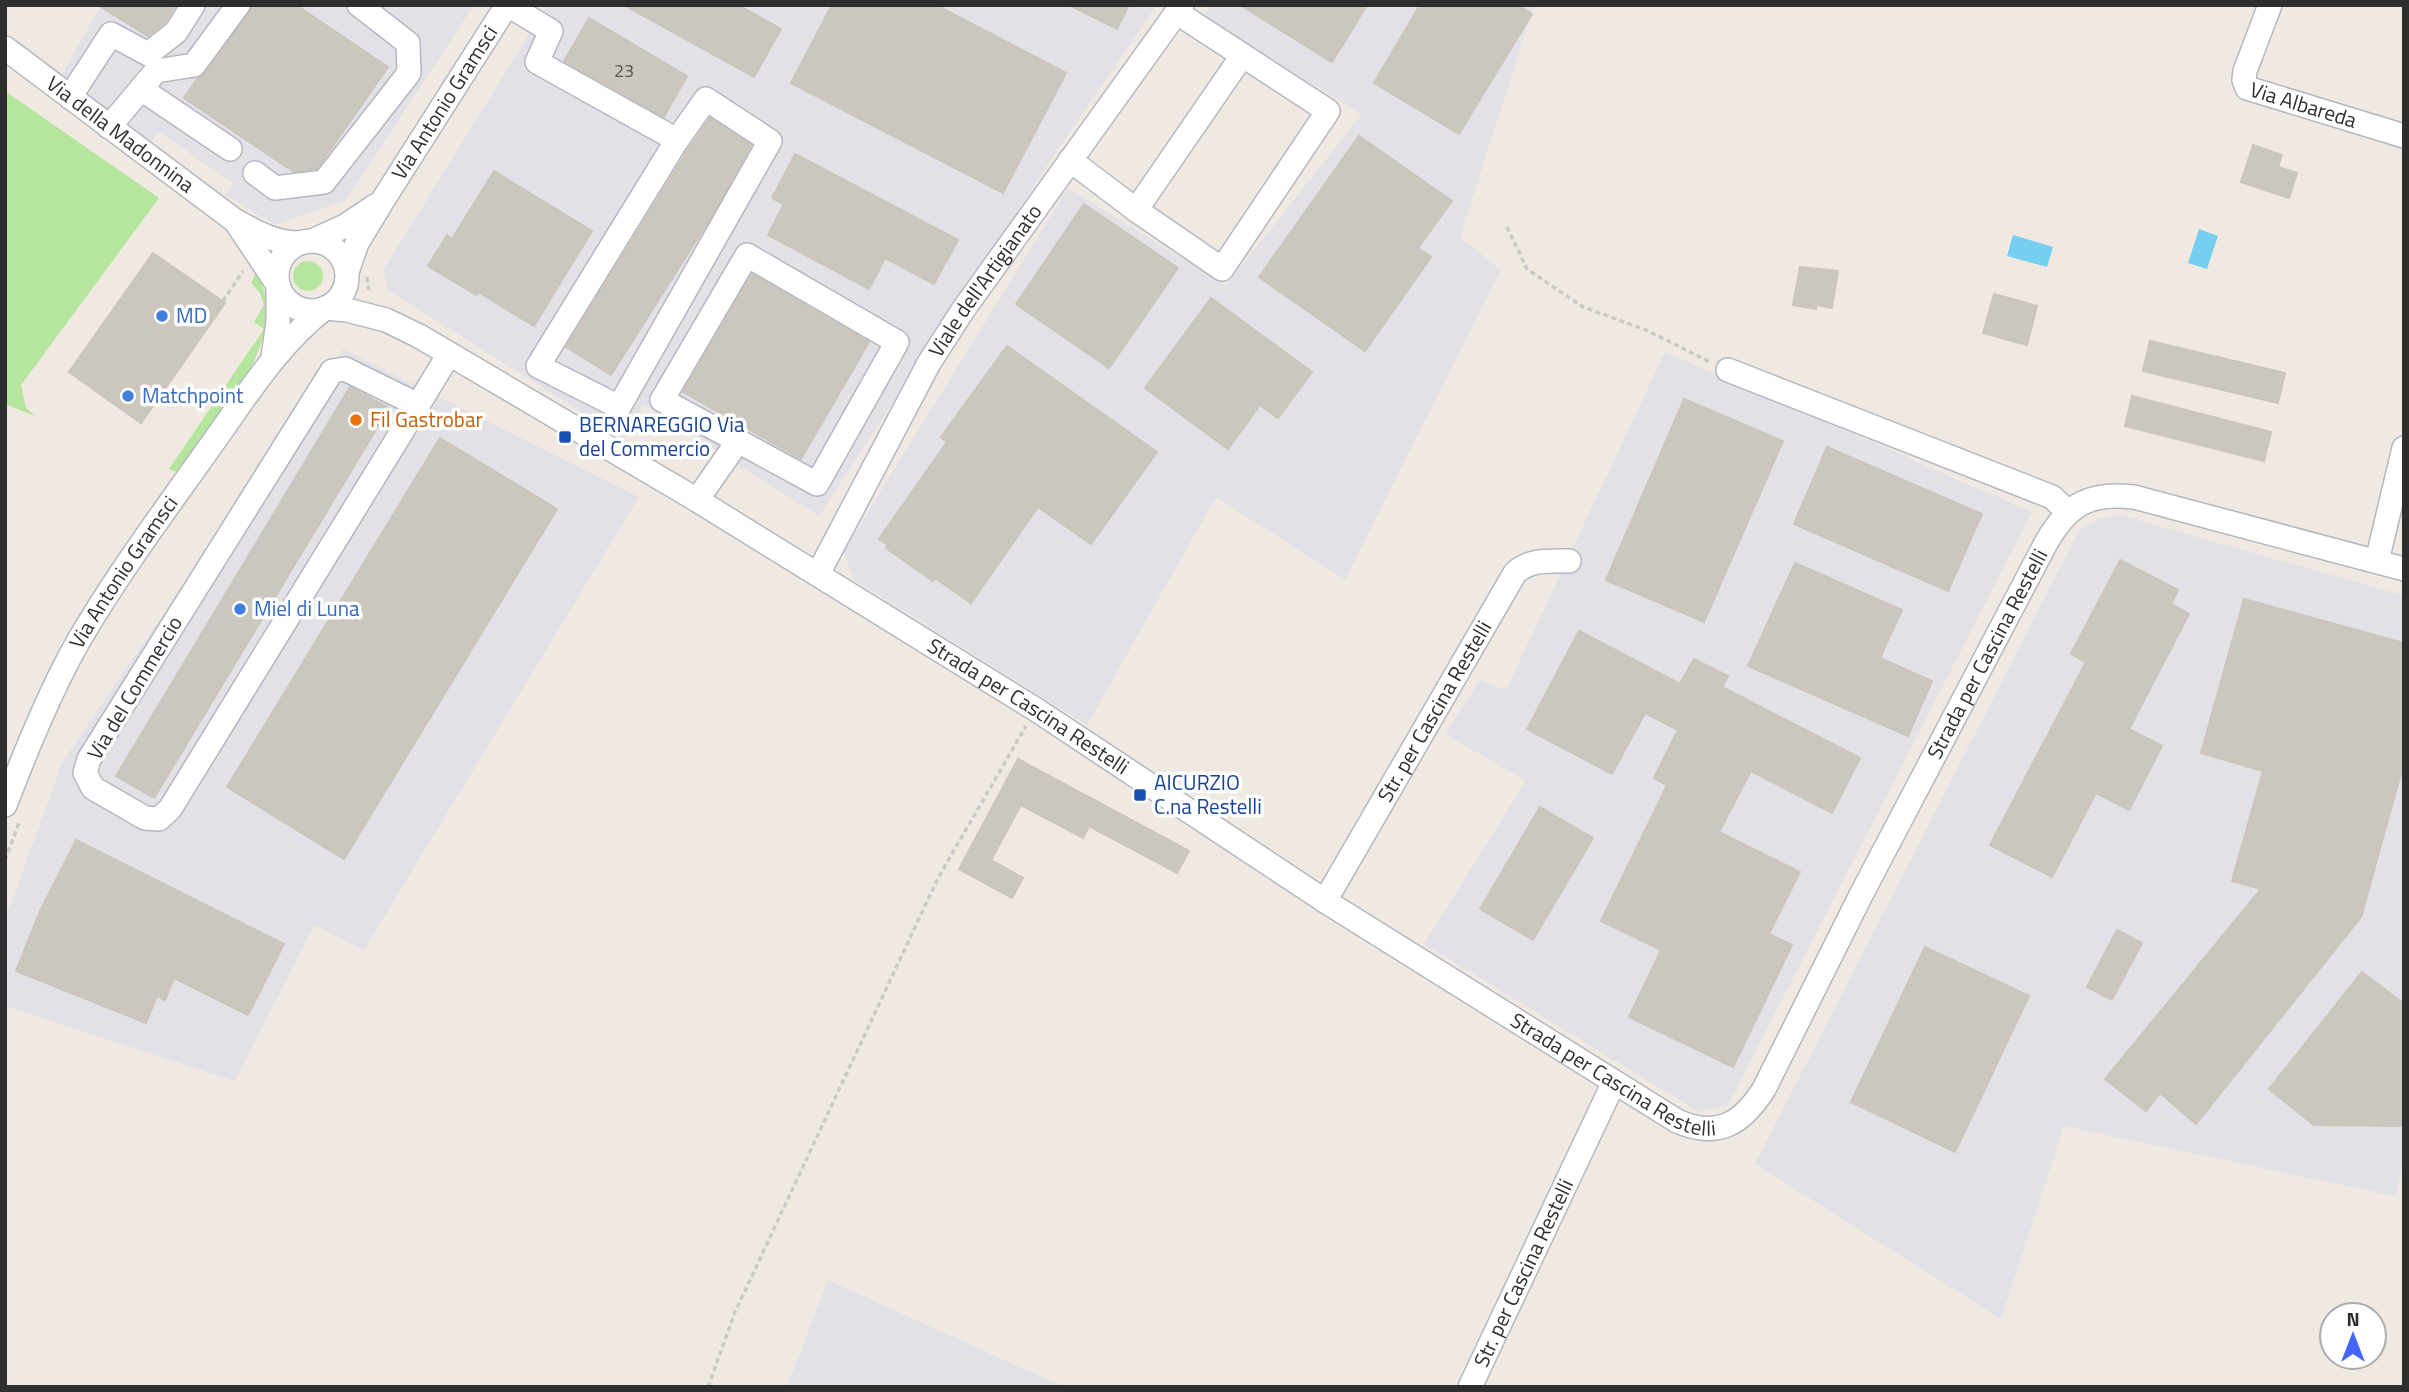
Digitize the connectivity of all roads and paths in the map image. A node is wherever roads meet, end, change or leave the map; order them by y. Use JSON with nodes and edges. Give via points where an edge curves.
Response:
{"nodes":[{"id":1,"x":193,"y":5,"type":"edge"},
{"id":2,"x":238,"y":5,"type":"edge"},
{"id":3,"x":359,"y":5,"type":"edge"},
{"id":4,"x":507,"y":5,"type":"edge"},
{"id":5,"x":2270,"y":5,"type":"edge"},
{"id":6,"x":1179,"y":9,"type":"edge"},
{"id":7,"x":5,"y":48,"type":"edge"},
{"id":8,"x":1242,"y":55,"type":"junction"},
{"id":9,"x":141,"y":89,"type":"junction"},
{"id":10,"x":70,"y":97,"type":"junction"},
{"id":11,"x":108,"y":127,"type":"junction"},
{"id":12,"x":2404,"y":136,"type":"edge"},
{"id":13,"x":677,"y":140,"type":"junction"},
{"id":14,"x":230,"y":149,"type":"dead end"},
{"id":15,"x":1070,"y":160,"type":"junction"},
{"id":16,"x":255,"y":173,"type":"dead end"},
{"id":17,"x":383,"y":200,"type":"junction"},
{"id":18,"x":1136,"y":210,"type":"junction"},
{"id":19,"x":234,"y":220,"type":"junction"},
{"id":20,"x":1507,"y":227,"type":"dead end"},
{"id":21,"x":306,"y":242,"type":"junction"},
{"id":22,"x":347,"y":272,"type":"junction"},
{"id":23,"x":278,"y":285,"type":"junction"},
{"id":24,"x":325,"y":308,"type":"junction"},
{"id":25,"x":386,"y":320,"type":"junction"},
{"id":26,"x":449,"y":354,"type":"junction"},
{"id":27,"x":273,"y":358,"type":"junction"},
{"id":28,"x":1728,"y":370,"type":"joint"},
{"id":29,"x":355,"y":388,"type":"dead end"},
{"id":30,"x":418,"y":405,"type":"junction"},
{"id":31,"x":738,"y":441,"type":"junction"},
{"id":32,"x":2404,"y":448,"type":"edge"},
{"id":33,"x":697,"y":500,"type":"junction"},
{"id":34,"x":2067,"y":512,"type":"junction"},
{"id":35,"x":1569,"y":561,"type":"dead end"},
{"id":36,"x":2377,"y":561,"type":"junction"},
{"id":37,"x":2404,"y":569,"type":"edge"},
{"id":38,"x":818,"y":574,"type":"junction"},
{"id":39,"x":1035,"y":709,"type":"junction"},
{"id":40,"x":121,"y":778,"type":"dead end"},
{"id":41,"x":14,"y":810,"type":"edge"},
{"id":42,"x":5,"y":860,"type":"edge"},
{"id":43,"x":1325,"y":901,"type":"junction"},
{"id":44,"x":1614,"y":1082,"type":"junction"},
{"id":45,"x":708,"y":1387,"type":"edge"},
{"id":46,"x":1470,"y":1387,"type":"edge"}],
"edges":[{"from":1,"to":10,"type":"street","via":[[176,33],[148,54],[111,34]]},
{"from":2,"to":9,"type":"street","via":[[194,65],[156,71]]},
{"from":3,"to":16,"type":"street","via":[[408,43],[409,73],[324,182],[275,188]]},
{"from":4,"to":13,"type":"street","via":[[551,31],[537,62]]},
{"from":4,"to":17,"type":"street","name":"Via Antonio Gramsci"},
{"from":5,"to":12,"type":"street","name":"Via Albareda","via":[[2245,71],[2247,88]]},
{"from":6,"to":8,"type":"street"},
{"from":6,"to":15,"type":"street","name":"Viale dell'Artigianato"},
{"from":7,"to":10,"type":"street","name":"Via della Madonnina"},
{"from":8,"to":18,"type":"street"},
{"from":8,"to":18,"type":"street","via":[[1328,111],[1222,268]]},
{"from":9,"to":11,"type":"street"},
{"from":9,"to":14,"type":"street"},
{"from":10,"to":11,"type":"street","name":"Via della Madonnina"},
{"from":11,"to":19,"type":"street","name":"Via della Madonnina"},
{"from":13,"to":13,"type":"street","via":[[706,99],[770,141],[619,407],[538,366]]},
{"from":15,"to":18,"type":"street"},
{"from":15,"to":38,"type":"street","name":"Viale dell'Artigianato","via":[[929,363]]},
{"from":17,"to":21,"type":"street","name":"Via Antonio Gramsci","via":[[345,226]]},
{"from":17,"to":22,"type":"street","name":"Via Antonio Gramsci","via":[[357,243]]},
{"from":19,"to":21,"type":"street","name":"Via della Madonnina","via":[[268,239]]},
{"from":19,"to":23,"type":"street","name":"Via della Madonnina"},
{"from":20,"to":28,"type":"path","via":[[1527,270],[1583,307],[1646,330]]},
{"from":21,"to":22,"type":"street","via":[[334,249]]},
{"from":21,"to":23,"type":"street","via":[[287,251],[280,261]]},
{"from":22,"to":24,"type":"street","via":[[342,294]]},
{"from":22,"to":25,"type":"street","via":[[353,288]]},
{"from":23,"to":24,"type":"street","via":[[296,307]]},
{"from":23,"to":27,"type":"street","name":"Via Antonio Gramsci"},
{"from":24,"to":25,"type":"street"},
{"from":24,"to":27,"type":"street","name":"Via Antonio Gramsci"},
{"from":25,"to":26,"type":"street"},
{"from":26,"to":30,"type":"street","name":"Via del Commercio"},
{"from":26,"to":33,"type":"street","name":"Strada per Cascina Restelli"},
{"from":27,"to":41,"type":"street","name":"Via Antonio Gramsci","via":[[79,641],[27,749]]},
{"from":28,"to":34,"type":"street","via":[[2052,497]]},
{"from":29,"to":40,"type":"path"},
{"from":30,"to":30,"type":"street","name":"Via del Commercio","via":[[345,369],[332,371],[89,759],[85,773],[93,788],[145,818],[159,819],[170,809]]},
{"from":31,"to":31,"type":"street","via":[[662,400],[747,255],[897,342],[817,484]]},
{"from":31,"to":33,"type":"street"},
{"from":32,"to":36,"type":"street"},
{"from":33,"to":38,"type":"street","name":"Strada per Cascina Restelli"},
{"from":34,"to":36,"type":"street","name":"Strada per Cascina Restelli","via":[[2099,496],[2134,497]]},
{"from":34,"to":44,"type":"street","name":"Strada per Cascina Restelli","via":[[2046,543],[1750,1109],[1721,1127],[1693,1127]]},
{"from":35,"to":43,"type":"street","name":"Str. per Cascina Restelli","via":[[1538,561],[1515,573]]},
{"from":36,"to":37,"type":"street","name":"Strada per Cascina Restelli"},
{"from":38,"to":39,"type":"street","name":"Strada per Cascina Restelli"},
{"from":39,"to":43,"type":"street","name":"Strada per Cascina Restelli"},
{"from":39,"to":45,"type":"path","via":[[938,877],[735,1312]]},
{"from":41,"to":42,"type":"path"},
{"from":43,"to":44,"type":"street","name":"Strada per Cascina Restelli"},
{"from":44,"to":46,"type":"street","name":"Str. per Cascina Restelli"}]}
